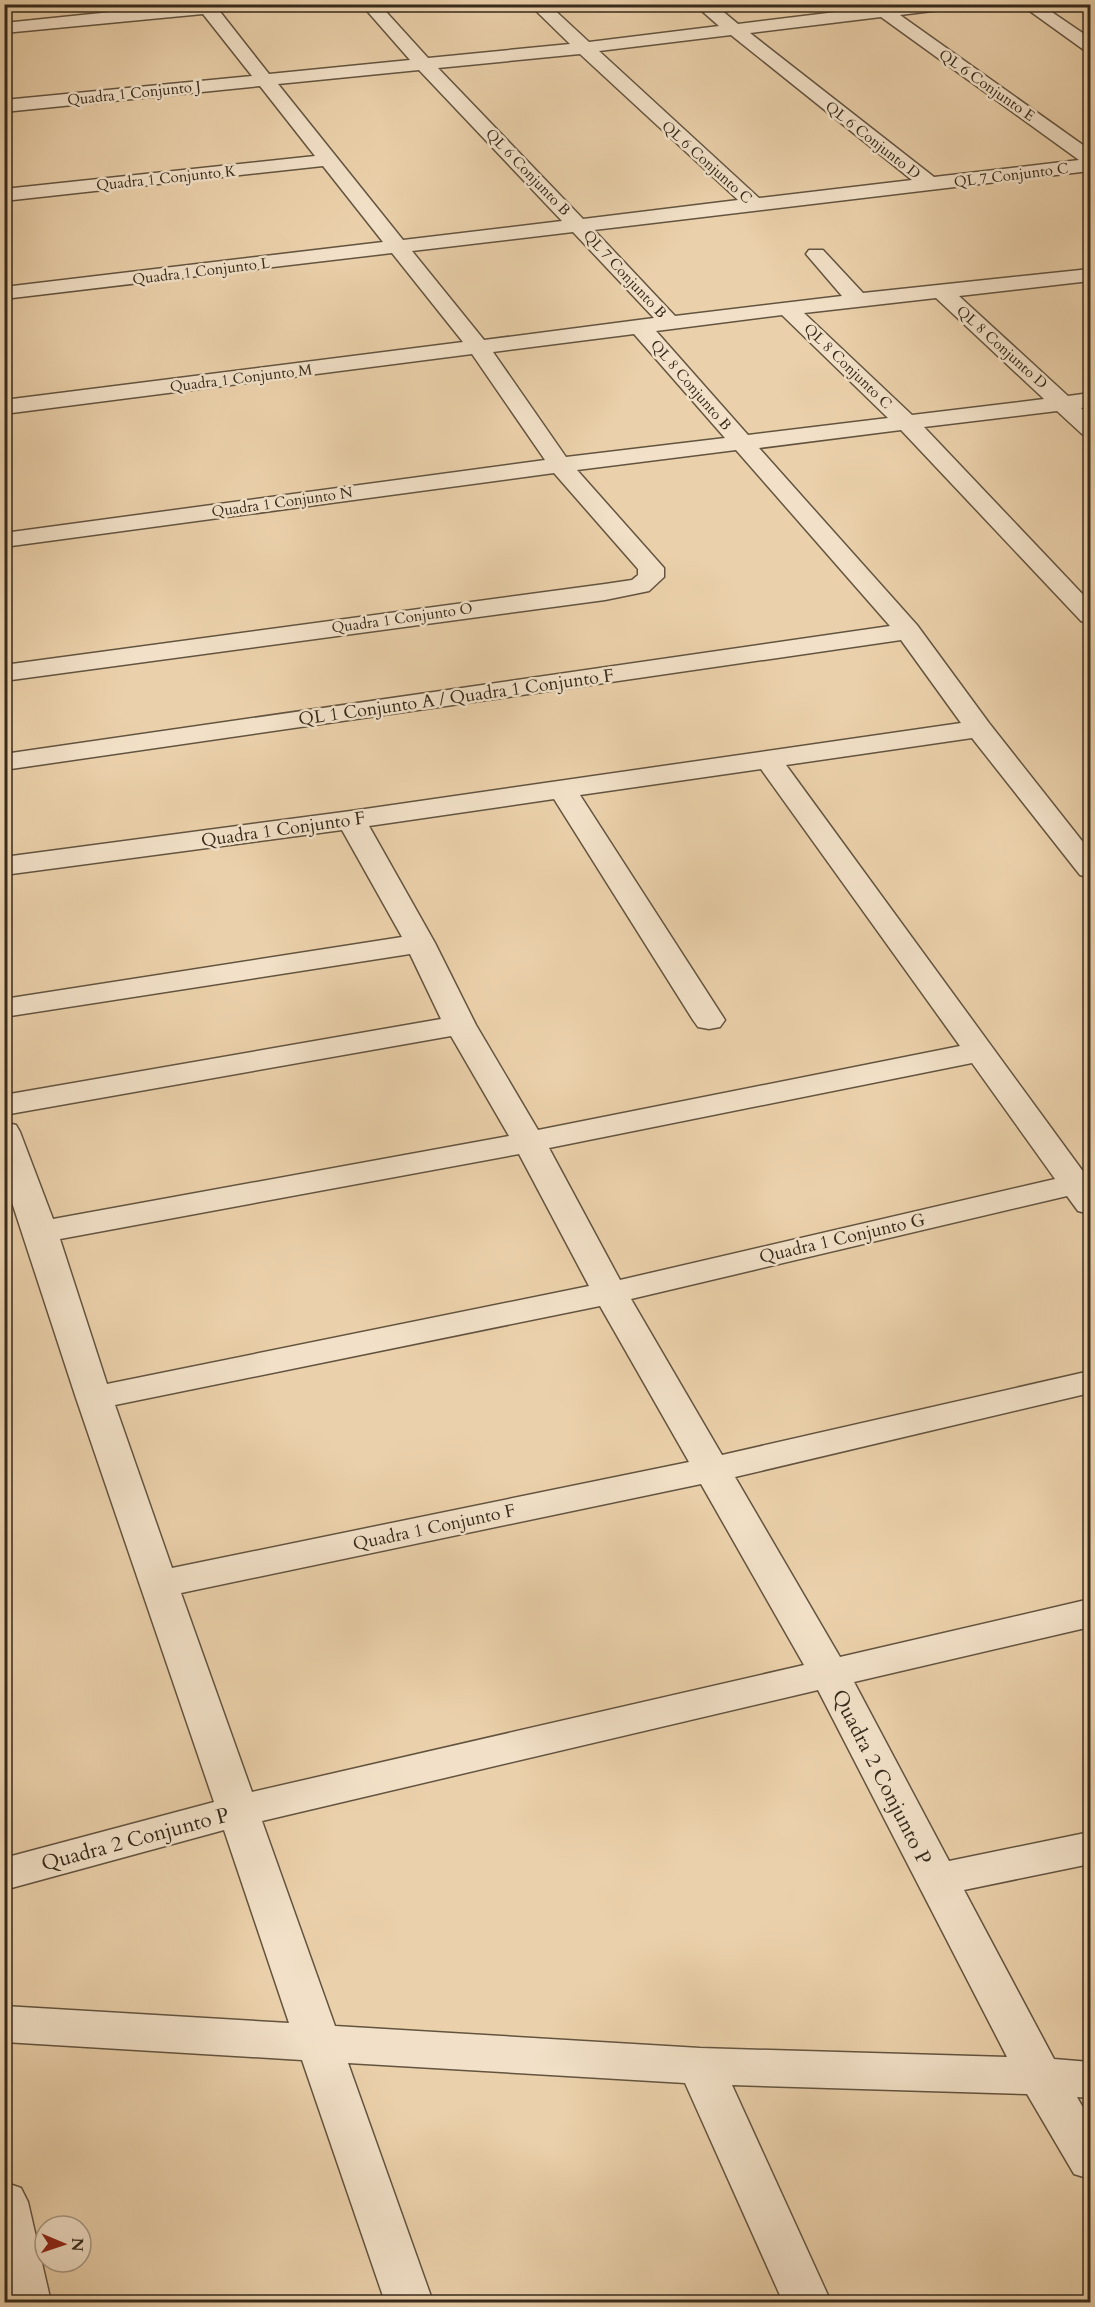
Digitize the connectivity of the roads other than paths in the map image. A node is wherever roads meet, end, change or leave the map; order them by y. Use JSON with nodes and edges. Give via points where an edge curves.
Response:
{"nodes":[{"id":1,"x":369,"y":4,"type":"edge"},
{"id":2,"x":537,"y":4,"type":"edge"},
{"id":3,"x":702,"y":4,"type":"edge"},
{"id":4,"x":948,"y":4,"type":"edge"},
{"id":5,"x":1028,"y":4,"type":"edge"},
{"id":6,"x":206,"y":6,"type":"edge"},
{"id":7,"x":879,"y":8,"type":"edge"},
{"id":8,"x":4,"y":28,"type":"edge"},
{"id":9,"x":732,"y":30,"type":"junction"},
{"id":10,"x":1090,"y":46,"type":"edge"},
{"id":11,"x":582,"y":48,"type":"junction"},
{"id":12,"x":422,"y":64,"type":"junction"},
{"id":13,"x":263,"y":79,"type":"junction"},
{"id":14,"x":4,"y":106,"type":"edge"},
{"id":15,"x":1090,"y":159,"type":"edge"},
{"id":16,"x":328,"y":160,"type":"junction"},
{"id":17,"x":1090,"y":165,"type":"edge"},
{"id":18,"x":931,"y":186,"type":"junction"},
{"id":19,"x":4,"y":195,"type":"edge"},
{"id":20,"x":755,"y":206,"type":"junction"},
{"id":21,"x":580,"y":225,"type":"junction"},
{"id":22,"x":397,"y":248,"type":"junction"},
{"id":23,"x":816,"y":254,"type":"dead end"},
{"id":24,"x":1090,"y":275,"type":"edge"},
{"id":25,"x":941,"y":291,"type":"junction"},
{"id":26,"x":4,"y":293,"type":"edge"},
{"id":27,"x":857,"y":300,"type":"junction"},
{"id":28,"x":787,"y":308,"type":"junction"},
{"id":29,"x":670,"y":323,"type":"junction"},
{"id":30,"x":640,"y":327,"type":"junction"},
{"id":31,"x":478,"y":347,"type":"junction"},
{"id":32,"x":1090,"y":400,"type":"edge"},
{"id":33,"x":1064,"y":403,"type":"junction"},
{"id":34,"x":4,"y":407,"type":"edge"},
{"id":35,"x":908,"y":424,"type":"junction"},
{"id":36,"x":1090,"y":429,"type":"edge"},
{"id":37,"x":742,"y":443,"type":"junction"},
{"id":38,"x":560,"y":465,"type":"junction"},
{"id":39,"x":4,"y":540,"type":"edge"},
{"id":40,"x":1090,"y":616,"type":"edge"},
{"id":41,"x":908,"y":631,"type":"junction"},
{"id":42,"x":4,"y":674,"type":"edge"},
{"id":43,"x":979,"y":729,"type":"junction"},
{"id":44,"x":767,"y":758,"type":"junction"},
{"id":45,"x":4,"y":762,"type":"edge"},
{"id":46,"x":561,"y":788,"type":"junction"},
{"id":47,"x":351,"y":820,"type":"junction"},
{"id":48,"x":4,"y":866,"type":"edge"},
{"id":49,"x":1090,"y":869,"type":"edge"},
{"id":50,"x":420,"y":943,"type":"junction"},
{"id":51,"x":4,"y":1008,"type":"edge"},
{"id":52,"x":709,"y":1020,"type":"dead end"},
{"id":53,"x":460,"y":1025,"type":"junction"},
{"id":54,"x":979,"y":1052,"type":"junction"},
{"id":55,"x":4,"y":1105,"type":"edge"},
{"id":56,"x":4,"y":1132,"type":"edge"},
{"id":57,"x":530,"y":1142,"type":"junction"},
{"id":58,"x":1083,"y":1194,"type":"edge"},
{"id":59,"x":41,"y":1232,"type":"junction"},
{"id":60,"x":610,"y":1293,"type":"junction"},
{"id":61,"x":1090,"y":1382,"type":"edge"},
{"id":62,"x":94,"y":1398,"type":"junction"},
{"id":63,"x":710,"y":1470,"type":"junction"},
{"id":64,"x":159,"y":1584,"type":"junction"},
{"id":65,"x":1090,"y":1613,"type":"edge"},
{"id":66,"x":829,"y":1673,"type":"junction"},
{"id":67,"x":237,"y":1811,"type":"junction"},
{"id":68,"x":1090,"y":1848,"type":"edge"},
{"id":69,"x":4,"y":1874,"type":"edge"},
{"id":70,"x":936,"y":1880,"type":"junction"},
{"id":71,"x":4,"y":2024,"type":"edge"},
{"id":72,"x":318,"y":2042,"type":"junction"},
{"id":73,"x":700,"y":2066,"type":"junction"},
{"id":74,"x":1040,"y":2076,"type":"junction"},
{"id":75,"x":1090,"y":2079,"type":"edge"},
{"id":76,"x":1090,"y":2160,"type":"edge"},
{"id":77,"x":4,"y":2202,"type":"edge"},
{"id":78,"x":27,"y":2302,"type":"edge"},
{"id":79,"x":409,"y":2302,"type":"edge"},
{"id":80,"x":807,"y":2302,"type":"edge"}],
"edges":[{"from":1,"to":12,"type":"street","name":"QL 6 Conjunto B"},
{"from":2,"to":11,"type":"street","name":"QL 6 Conjunto C"},
{"from":3,"to":9,"type":"street","name":"QL 6 Conjunto D"},
{"from":4,"to":7,"type":"street","name":"Quadra 1 Conjunto J"},
{"from":5,"to":10,"type":"street"},
{"from":6,"to":8,"type":"street"},
{"from":6,"to":13,"type":"street"},
{"from":7,"to":9,"type":"street","name":"Quadra 1 Conjunto J"},
{"from":7,"to":15,"type":"street","name":"QL 6 Conjunto E"},
{"from":9,"to":11,"type":"street","name":"Quadra 1 Conjunto J"},
{"from":9,"to":18,"type":"street","name":"QL 6 Conjunto D"},
{"from":11,"to":12,"type":"street","name":"Quadra 1 Conjunto J"},
{"from":11,"to":20,"type":"street","name":"QL 6 Conjunto C"},
{"from":12,"to":13,"type":"street","name":"Quadra 1 Conjunto J"},
{"from":12,"to":21,"type":"street","name":"QL 6 Conjunto B"},
{"from":13,"to":14,"type":"street","name":"Quadra 1 Conjunto J"},
{"from":13,"to":16,"type":"street"},
{"from":16,"to":19,"type":"street","name":"Quadra 1 Conjunto K"},
{"from":16,"to":22,"type":"street"},
{"from":17,"to":18,"type":"street","name":"QL 7 Conjunto C"},
{"from":18,"to":20,"type":"street","name":"QL 6 Conjunto D"},
{"from":20,"to":21,"type":"street","name":"QL 6 Conjunto C"},
{"from":21,"to":22,"type":"street","name":"QL 6 Conjunto B"},
{"from":21,"to":29,"type":"street","name":"QL 7 Conjunto B"},
{"from":22,"to":26,"type":"street","name":"Quadra 1 Conjunto L"},
{"from":22,"to":31,"type":"street"},
{"from":23,"to":27,"type":"street"},
{"from":24,"to":25,"type":"street"},
{"from":25,"to":27,"type":"street"},
{"from":25,"to":33,"type":"street","name":"QL 8 Conjunto D"},
{"from":27,"to":28,"type":"street"},
{"from":28,"to":29,"type":"street"},
{"from":28,"to":35,"type":"street","name":"QL 8 Conjunto C"},
{"from":29,"to":30,"type":"street","name":"Quadra 1 Conjunto M"},
{"from":30,"to":31,"type":"street","name":"Quadra 1 Conjunto M"},
{"from":30,"to":37,"type":"street","name":"QL 8 Conjunto B"},
{"from":31,"to":34,"type":"street","name":"Quadra 1 Conjunto M"},
{"from":31,"to":38,"type":"street"},
{"from":32,"to":33,"type":"street","name":"Quadra 1 Conjunto N"},
{"from":33,"to":35,"type":"street","name":"Quadra 1 Conjunto N"},
{"from":33,"to":36,"type":"street","name":"QL 8 Conjunto D"},
{"from":35,"to":37,"type":"street","name":"Quadra 1 Conjunto N"},
{"from":35,"to":40,"type":"street","name":"QL 8 Conjunto C"},
{"from":37,"to":38,"type":"street","name":"Quadra 1 Conjunto N"},
{"from":37,"to":41,"type":"street","name":"QL 8 Conjunto B"},
{"from":38,"to":39,"type":"street","name":"Quadra 1 Conjunto N"},
{"from":38,"to":42,"type":"street","name":"Quadra 1 Conjunto O","via":[[651,568],[651,577],[640,586]]},
{"from":41,"to":43,"type":"street","name":"QL 8 Conjunto B"},
{"from":41,"to":45,"type":"street","name":"QL 1 Conjunto A / Quadra 1 Conjunto F"},
{"from":43,"to":44,"type":"street","name":"Quadra 1 Conjunto F"},
{"from":43,"to":49,"type":"street","name":"QL 8 Conjunto B"},
{"from":44,"to":46,"type":"street","name":"Quadra 1 Conjunto F"},
{"from":44,"to":54,"type":"street"},
{"from":46,"to":47,"type":"street","name":"Quadra 1 Conjunto F"},
{"from":46,"to":52,"type":"street"},
{"from":47,"to":48,"type":"street","name":"Quadra 1 Conjunto F"},
{"from":47,"to":50,"type":"street","name":"Quadra 2 Conjunto P"},
{"from":50,"to":51,"type":"street"},
{"from":50,"to":53,"type":"street","name":"Quadra 2 Conjunto P"},
{"from":53,"to":55,"type":"street"},
{"from":53,"to":57,"type":"street","name":"Quadra 2 Conjunto P"},
{"from":54,"to":57,"type":"street"},
{"from":54,"to":58,"type":"street"},
{"from":56,"to":59,"type":"street"},
{"from":57,"to":59,"type":"street"},
{"from":57,"to":60,"type":"street","name":"Quadra 2 Conjunto P"},
{"from":58,"to":60,"type":"street","name":"Quadra 1 Conjunto G"},
{"from":59,"to":62,"type":"street"},
{"from":60,"to":62,"type":"street"},
{"from":60,"to":63,"type":"street","name":"Quadra 2 Conjunto P"},
{"from":61,"to":63,"type":"street"},
{"from":62,"to":64,"type":"street"},
{"from":63,"to":64,"type":"street","name":"Quadra 1 Conjunto F"},
{"from":63,"to":66,"type":"street","name":"Quadra 2 Conjunto P"},
{"from":64,"to":67,"type":"street"},
{"from":65,"to":66,"type":"street"},
{"from":66,"to":67,"type":"street"},
{"from":66,"to":70,"type":"street","name":"Quadra 2 Conjunto P"},
{"from":67,"to":69,"type":"street","name":"Quadra 2 Conjunto P"},
{"from":67,"to":72,"type":"street","name":"Quadra 2 Conjunto P"},
{"from":68,"to":70,"type":"street","name":"Quadra 2 Conjunto P"},
{"from":70,"to":74,"type":"street","name":"Quadra 2 Conjunto P"},
{"from":71,"to":72,"type":"street"},
{"from":72,"to":73,"type":"street"},
{"from":72,"to":79,"type":"street","name":"Quadra 2 Conjunto P"},
{"from":73,"to":74,"type":"street"},
{"from":73,"to":80,"type":"street"},
{"from":74,"to":75,"type":"street"},
{"from":74,"to":76,"type":"street","name":"Quadra 2 Conjunto P"},
{"from":77,"to":78,"type":"street"}]}
